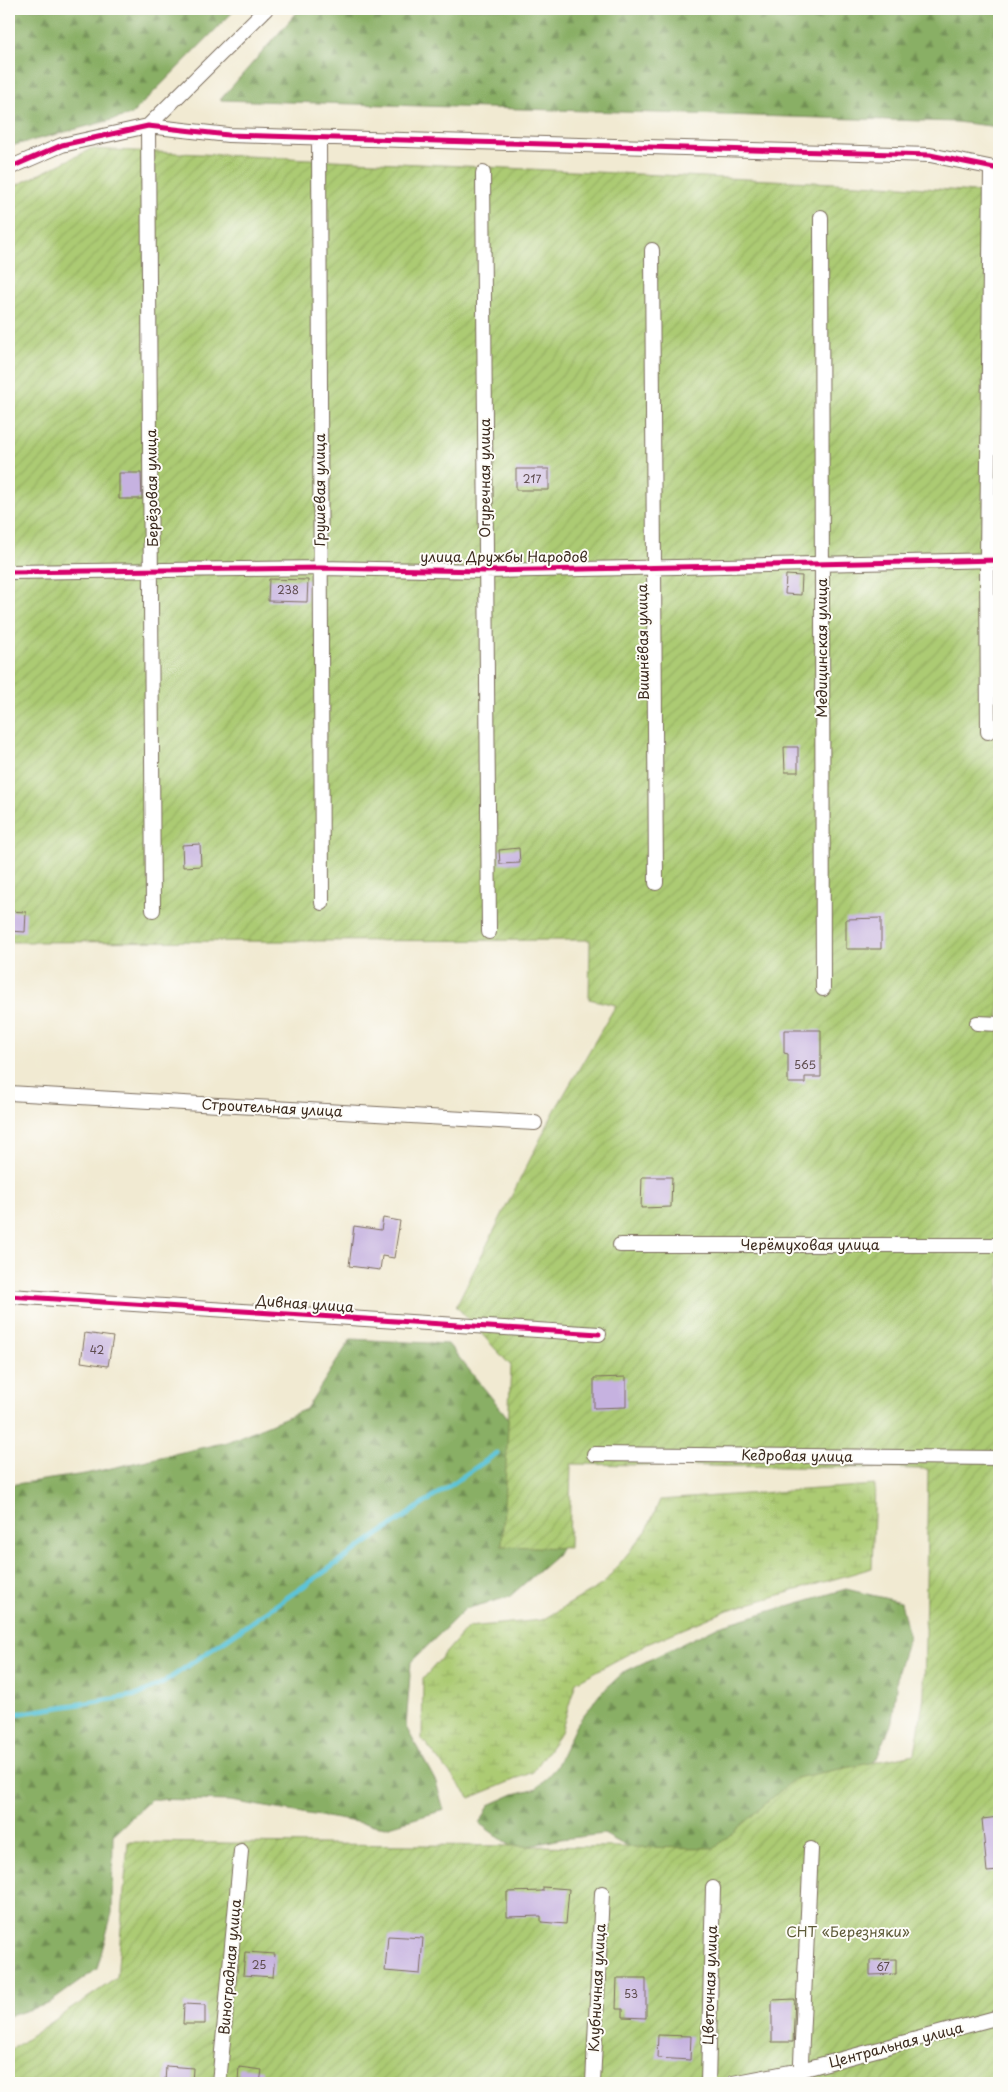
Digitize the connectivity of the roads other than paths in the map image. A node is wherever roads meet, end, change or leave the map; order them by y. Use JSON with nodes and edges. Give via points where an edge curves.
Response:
{"nodes":[{"id":1,"x":266,"y":9,"type":"edge"},
{"id":2,"x":148,"y":126,"type":"junction"},
{"id":3,"x":319,"y":137,"type":"junction"},
{"id":4,"x":9,"y":168,"type":"edge"},
{"id":5,"x":995,"y":168,"type":"edge"},
{"id":6,"x":483,"y":173,"type":"dead end"},
{"id":7,"x":821,"y":217,"type":"dead end"},
{"id":8,"x":652,"y":250,"type":"dead end"},
{"id":9,"x":993,"y":560,"type":"edge"},
{"id":10,"x":822,"y":564,"type":"junction"},
{"id":11,"x":653,"y":567,"type":"junction"},
{"id":12,"x":320,"y":568,"type":"junction"},
{"id":13,"x":152,"y":570,"type":"junction"},
{"id":14,"x":485,"y":570,"type":"junction"},
{"id":15,"x":9,"y":572,"type":"edge"},
{"id":16,"x":988,"y":732,"type":"dead end"},
{"id":17,"x":656,"y":884,"type":"dead end"},
{"id":18,"x":322,"y":903,"type":"dead end"},
{"id":19,"x":154,"y":910,"type":"dead end"},
{"id":20,"x":489,"y":932,"type":"dead end"},
{"id":21,"x":823,"y":989,"type":"dead end"},
{"id":22,"x":977,"y":1023,"type":"dead end"},
{"id":23,"x":999,"y":1024,"type":"edge"},
{"id":24,"x":9,"y":1093,"type":"edge"},
{"id":25,"x":535,"y":1123,"type":"dead end"},
{"id":26,"x":620,"y":1245,"type":"dead end"},
{"id":27,"x":999,"y":1245,"type":"edge"},
{"id":28,"x":9,"y":1296,"type":"edge"},
{"id":29,"x":599,"y":1334,"type":"dead end"},
{"id":30,"x":594,"y":1454,"type":"dead end"},
{"id":31,"x":999,"y":1458,"type":"edge"},
{"id":32,"x":811,"y":1849,"type":"dead end"},
{"id":33,"x":241,"y":1851,"type":"dead end"},
{"id":34,"x":713,"y":1888,"type":"dead end"},
{"id":35,"x":602,"y":1893,"type":"dead end"},
{"id":36,"x":999,"y":2017,"type":"edge"},
{"id":37,"x":800,"y":2077,"type":"edge"},
{"id":38,"x":219,"y":2083,"type":"edge"},
{"id":39,"x":593,"y":2083,"type":"edge"},
{"id":40,"x":708,"y":2083,"type":"edge"},
{"id":41,"x":733,"y":2083,"type":"edge"}],
"edges":[{"from":1,"to":2,"type":"street"},
{"from":2,"to":3,"type":"street","via":[[228,134]]},
{"from":2,"to":4,"type":"street","via":[[62,145]]},
{"from":2,"to":13,"type":"street","name":"Берёзовая улица"},
{"from":3,"to":5,"type":"street","via":[[930,155]]},
{"from":3,"to":12,"type":"street","name":"Грушевая улица"},
{"from":5,"to":9,"type":"street"},
{"from":6,"to":14,"type":"street","name":"Огуречная улица"},
{"from":7,"to":10,"type":"street","name":"Медицинская улица"},
{"from":8,"to":11,"type":"street","name":"Вишнёвая улица"},
{"from":9,"to":10,"type":"street","name":"улица Дружбы Народов"},
{"from":9,"to":16,"type":"street"},
{"from":10,"to":11,"type":"street","name":"улица Дружбы Народов"},
{"from":10,"to":21,"type":"street","name":"Медицинская улица"},
{"from":11,"to":14,"type":"street","name":"улица Дружбы Народов"},
{"from":11,"to":17,"type":"street","name":"Вишнёвая улица"},
{"from":12,"to":13,"type":"street","name":"улица Дружбы Народов"},
{"from":12,"to":14,"type":"street","name":"улица Дружбы Народов"},
{"from":12,"to":18,"type":"street","name":"Грушевая улица"},
{"from":13,"to":15,"type":"street","name":"улица Дружбы Народов"},
{"from":13,"to":19,"type":"street","name":"Берёзовая улица"},
{"from":14,"to":20,"type":"street","name":"Огуречная улица"},
{"from":22,"to":23,"type":"street"},
{"from":24,"to":25,"type":"street","name":"Строительная улица"},
{"from":26,"to":27,"type":"street","name":"Черёмуховая улица"},
{"from":28,"to":29,"type":"street","name":"Дивная улица"},
{"from":30,"to":31,"type":"street","name":"Кедровая улица"},
{"from":32,"to":37,"type":"street"},
{"from":33,"to":38,"type":"street","name":"Виноградная улица"},
{"from":34,"to":40,"type":"street","name":"Цветочная улица"},
{"from":35,"to":39,"type":"street","name":"Клубничная улица"},
{"from":36,"to":37,"type":"street","name":"Центральная улица"},
{"from":37,"to":41,"type":"street","name":"Центральная улица"}]}
